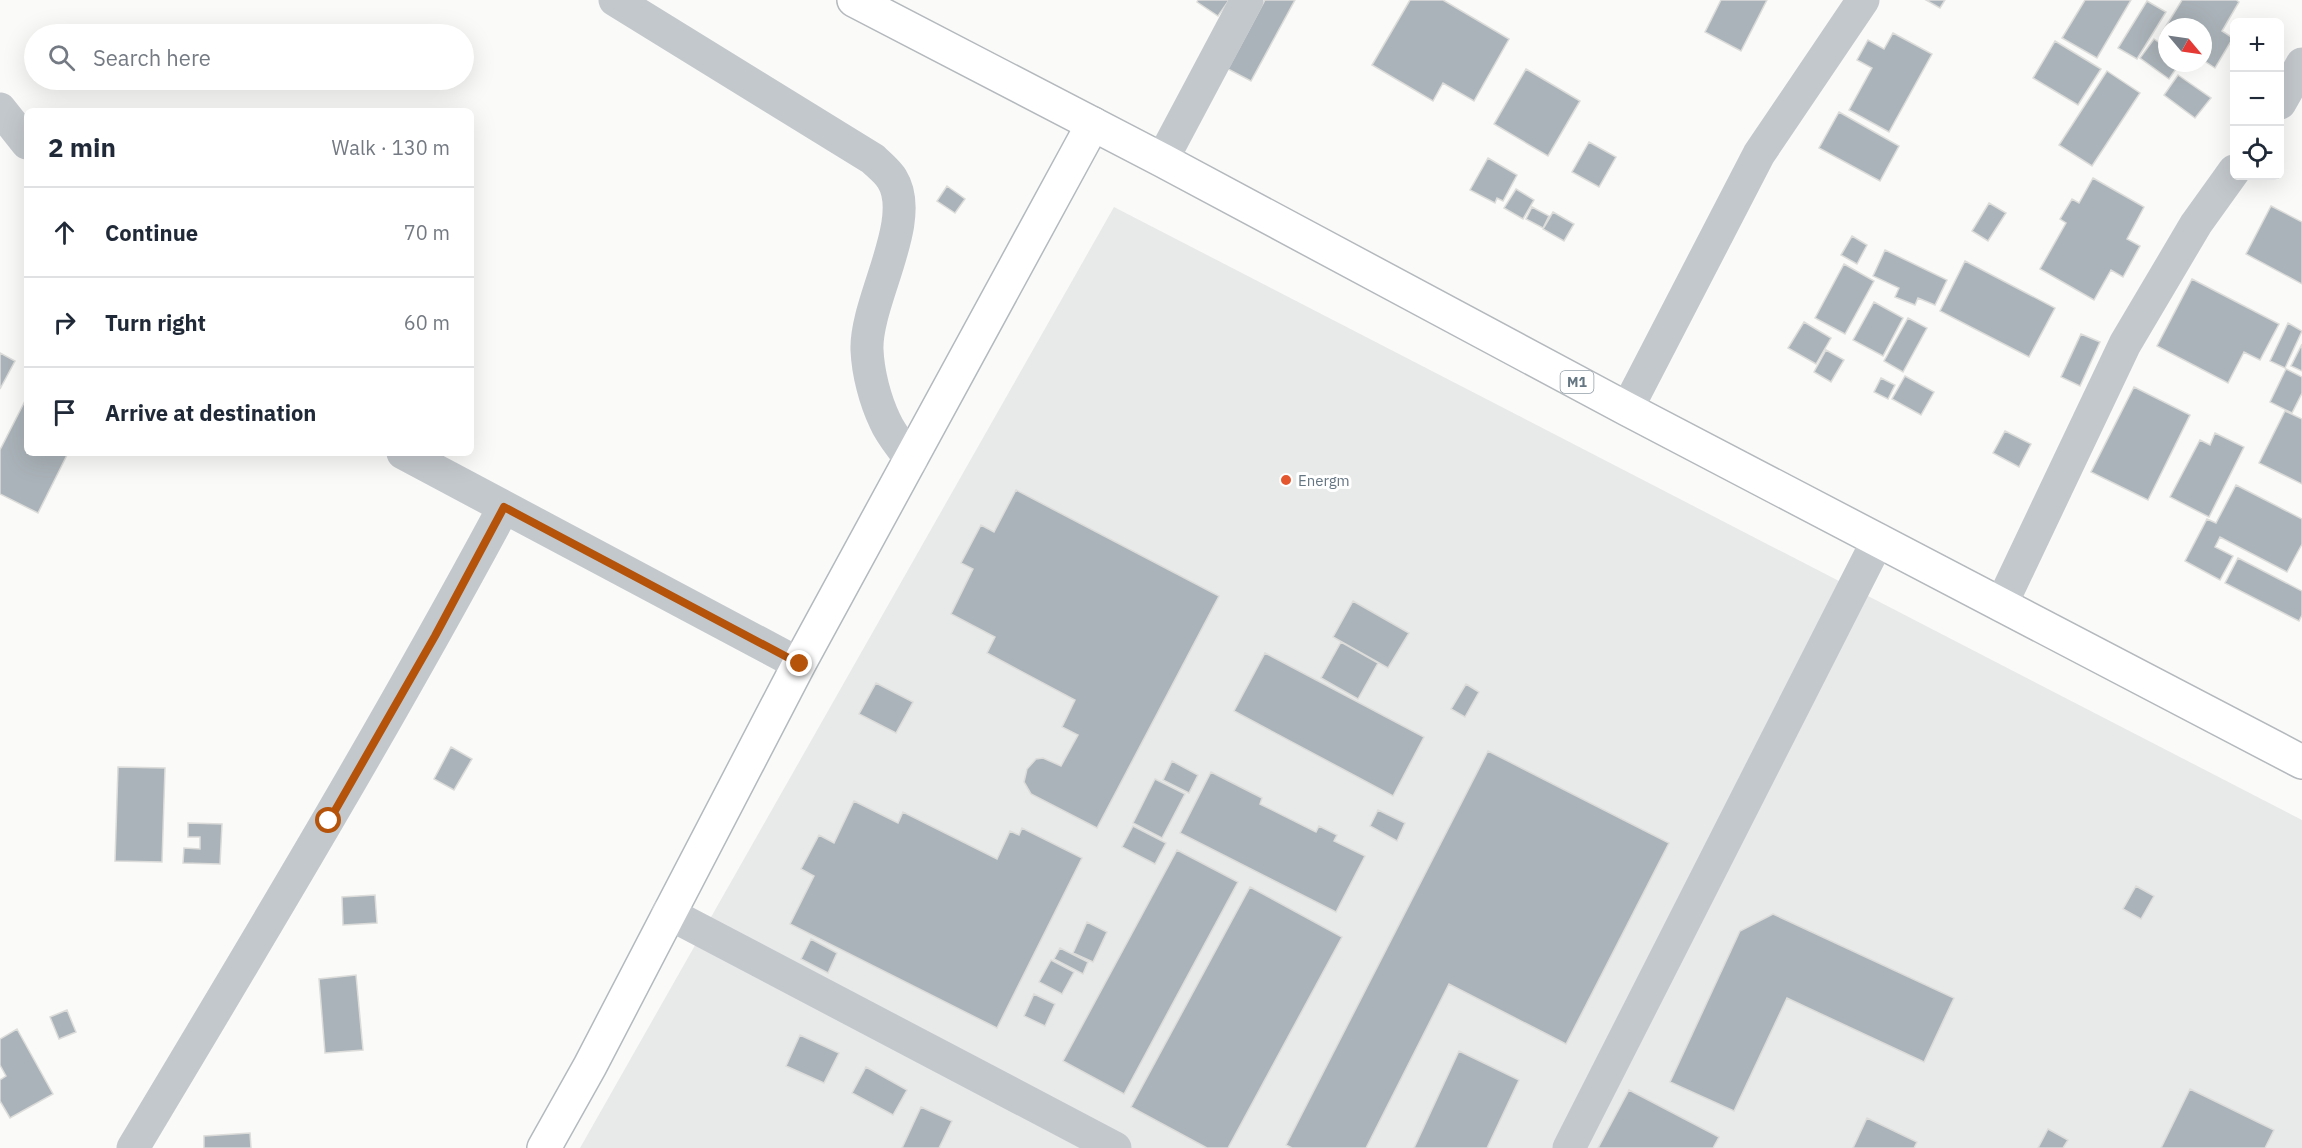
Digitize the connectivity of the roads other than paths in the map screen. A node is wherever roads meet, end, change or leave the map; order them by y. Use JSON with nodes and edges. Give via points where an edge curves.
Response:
{"nodes":[{"id":1,"x":615,"y":0,"type":"edge"},
{"id":2,"x":854,"y":0,"type":"edge"},
{"id":3,"x":1247,"y":0,"type":"edge"},
{"id":4,"x":1863,"y":0,"type":"edge"},
{"id":5,"x":2302,"y":64,"type":"edge"},
{"id":6,"x":2284,"y":96,"type":"edge"},
{"id":7,"x":0,"y":109,"type":"edge"},
{"id":8,"x":1093,"y":124,"type":"junction"},
{"id":9,"x":24,"y":139,"type":"edge"},
{"id":10,"x":1162,"y":160,"type":"junction"},
{"id":11,"x":2230,"y":178,"type":"edge"},
{"id":12,"x":1627,"y":409,"type":"junction"},
{"id":13,"x":409,"y":456,"type":"edge"},
{"id":14,"x":911,"y":460,"type":"junction"},
{"id":15,"x":504,"y":507,"type":"junction"},
{"id":16,"x":1878,"y":540,"type":"junction"},
{"id":17,"x":2001,"y":605,"type":"junction"},
{"id":18,"x":800,"y":664,"type":"junction"},
{"id":19,"x":2302,"y":762,"type":"edge"},
{"id":20,"x":668,"y":914,"type":"junction"},
{"id":21,"x":133,"y":1148,"type":"edge"},
{"id":22,"x":544,"y":1148,"type":"edge"},
{"id":23,"x":1115,"y":1148,"type":"edge"},
{"id":24,"x":1569,"y":1148,"type":"edge"}],
"edges":[{"from":1,"to":14,"type":"street","via":[[873,159],[893,180],[899,204],[897,231],[870,319],[867,349],[873,386],[886,423]]},
{"from":2,"to":8,"type":"main road","number":"M1"},
{"from":3,"to":10,"type":"street"},
{"from":4,"to":12,"type":"street","via":[[1759,154]]},
{"from":5,"to":6,"type":"street"},
{"from":7,"to":9,"type":"street"},
{"from":8,"to":10,"type":"main road","number":"M1"},
{"from":8,"to":14,"type":"main road"},
{"from":10,"to":12,"type":"main road","number":"M1"},
{"from":11,"to":17,"type":"street","via":[[2196,224],[2125,344]]},
{"from":12,"to":16,"type":"main road","number":"M1"},
{"from":13,"to":15,"type":"street"},
{"from":14,"to":18,"type":"main road"},
{"from":15,"to":18,"type":"street"},
{"from":15,"to":21,"type":"street","via":[[329,821]]},
{"from":16,"to":17,"type":"main road","number":"M1"},
{"from":16,"to":24,"type":"street"},
{"from":17,"to":19,"type":"main road","number":"M1"},
{"from":18,"to":20,"type":"main road"},
{"from":20,"to":22,"type":"main road"},
{"from":20,"to":23,"type":"street"}]}
